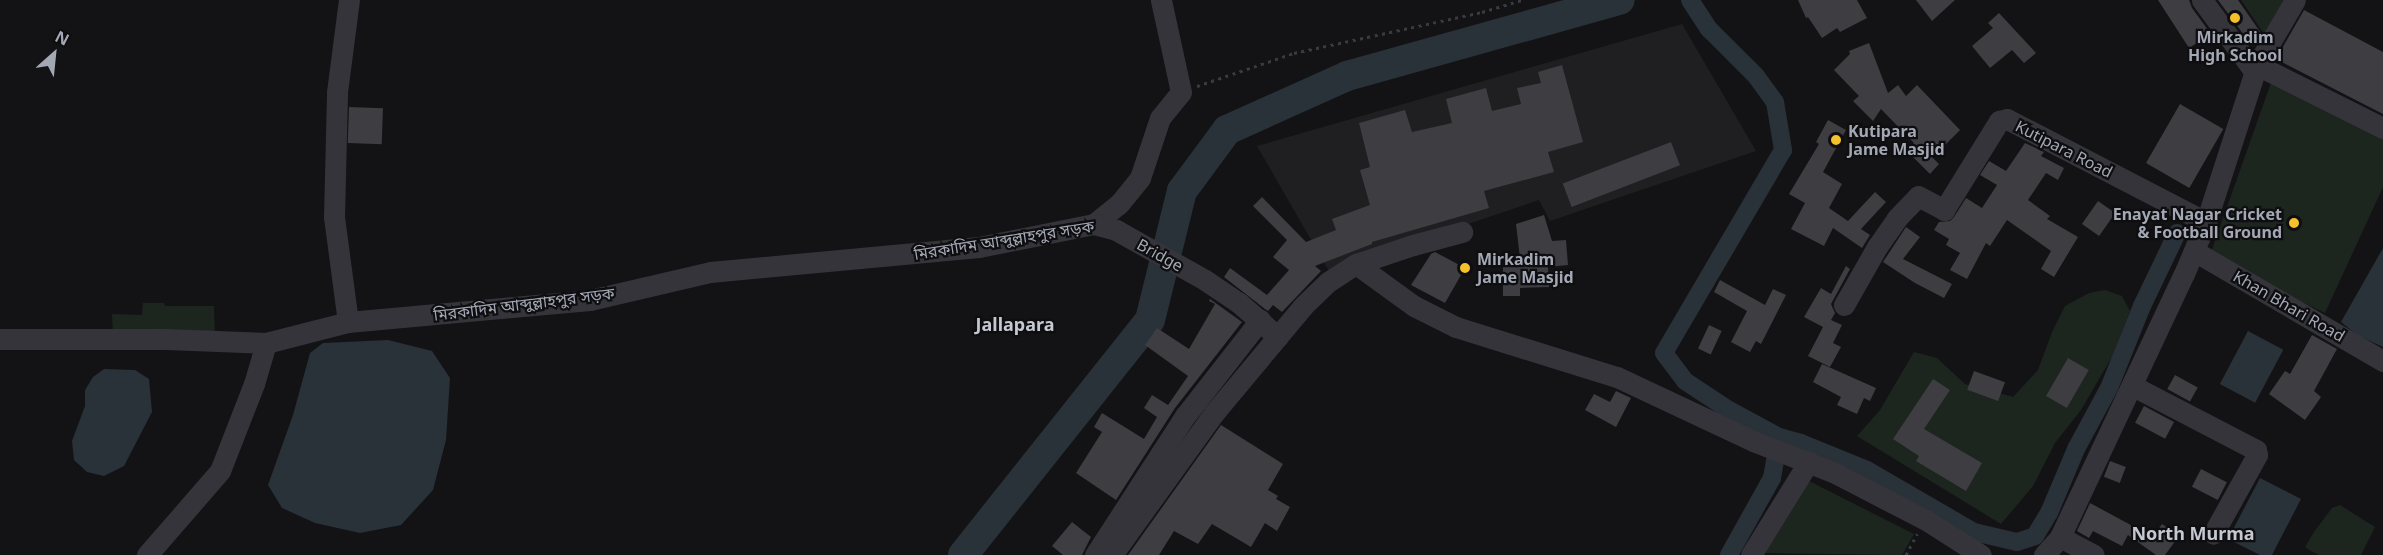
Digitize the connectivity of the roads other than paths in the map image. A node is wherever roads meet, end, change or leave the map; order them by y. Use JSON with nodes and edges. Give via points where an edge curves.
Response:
{"nodes":[{"id":1,"x":349,"y":0,"type":"edge"},
{"id":2,"x":1161,"y":0,"type":"edge"},
{"id":3,"x":2202,"y":0,"type":"edge"},
{"id":4,"x":2295,"y":0,"type":"edge"},
{"id":5,"x":2255,"y":68,"type":"junction"},
{"id":6,"x":2383,"y":128,"type":"edge"},
{"id":7,"x":2206,"y":222,"type":"junction"},
{"id":8,"x":1094,"y":224,"type":"junction"},
{"id":9,"x":1116,"y":230,"type":"joint"},
{"id":10,"x":1462,"y":232,"type":"dead end"},
{"id":11,"x":2194,"y":250,"type":"junction"},
{"id":12,"x":1356,"y":264,"type":"junction"},
{"id":13,"x":1844,"y":305,"type":"dead end"},
{"id":14,"x":1260,"y":320,"type":"junction"},
{"id":15,"x":348,"y":322,"type":"junction"},
{"id":16,"x":1278,"y":337,"type":"junction"},
{"id":17,"x":0,"y":339,"type":"edge"},
{"id":18,"x":266,"y":343,"type":"junction"},
{"id":19,"x":2383,"y":361,"type":"edge"},
{"id":20,"x":2133,"y":386,"type":"junction"},
{"id":21,"x":1799,"y":458,"type":"junction"},
{"id":22,"x":2213,"y":534,"type":"dead end"},
{"id":23,"x":2060,"y":537,"type":"junction"},
{"id":24,"x":147,"y":555,"type":"edge"},
{"id":25,"x":1095,"y":555,"type":"edge"},
{"id":26,"x":1112,"y":555,"type":"edge"},
{"id":27,"x":1751,"y":555,"type":"edge"},
{"id":28,"x":1981,"y":555,"type":"edge"},
{"id":29,"x":2044,"y":555,"type":"edge"},
{"id":30,"x":2094,"y":555,"type":"edge"}],
"edges":[{"from":1,"to":15,"type":"street","via":[[337,92],[334,217]]},
{"from":2,"to":8,"type":"street","via":[[1181,92],[1160,118],[1140,178],[1119,204]]},
{"from":3,"to":5,"type":"street"},
{"from":4,"to":5,"type":"street"},
{"from":5,"to":6,"type":"street"},
{"from":5,"to":7,"type":"street"},
{"from":7,"to":11,"type":"street"},
{"from":7,"to":13,"type":"street","name":"Kutipara Road","via":[[2007,119],[1999,121],[1944,210],[1918,196],[1897,218]]},
{"from":8,"to":9,"type":"street","name":"মিরকাদিম আব্দুল্লাহপুর সড়ক"},
{"from":8,"to":15,"type":"street","name":"মিরকাদিম আব্দুল্লাহপুর সড়ক","via":[[979,247],[710,272],[590,300]]},
{"from":9,"to":14,"type":"street","name":"Bridge","via":[[1205,280]]},
{"from":10,"to":12,"type":"street"},
{"from":11,"to":19,"type":"street","name":"Khan Bhari Road"},
{"from":11,"to":20,"type":"street"},
{"from":12,"to":16,"type":"street","via":[[1328,282]]},
{"from":12,"to":21,"type":"street","via":[[1414,306],[1456,327],[1617,377],[1753,441]]},
{"from":14,"to":16,"type":"street","name":"Bridge"},
{"from":14,"to":25,"type":"street","via":[[1185,416]]},
{"from":15,"to":18,"type":"street","name":"মিরকাদিম আব্দুল্লাহপুর সড়ক"},
{"from":16,"to":26,"type":"street","via":[[1214,413]]},
{"from":17,"to":18,"type":"street","name":"মিরকাদিম আব্দুল্লাহপুর সড়ক"},
{"from":18,"to":24,"type":"street","via":[[220,471]]},
{"from":20,"to":22,"type":"street","via":[[2256,450],[2257,455]]},
{"from":20,"to":23,"type":"street"},
{"from":21,"to":27,"type":"street"},
{"from":21,"to":28,"type":"street","via":[[1926,520]]},
{"from":23,"to":29,"type":"street"},
{"from":23,"to":30,"type":"street"}]}
